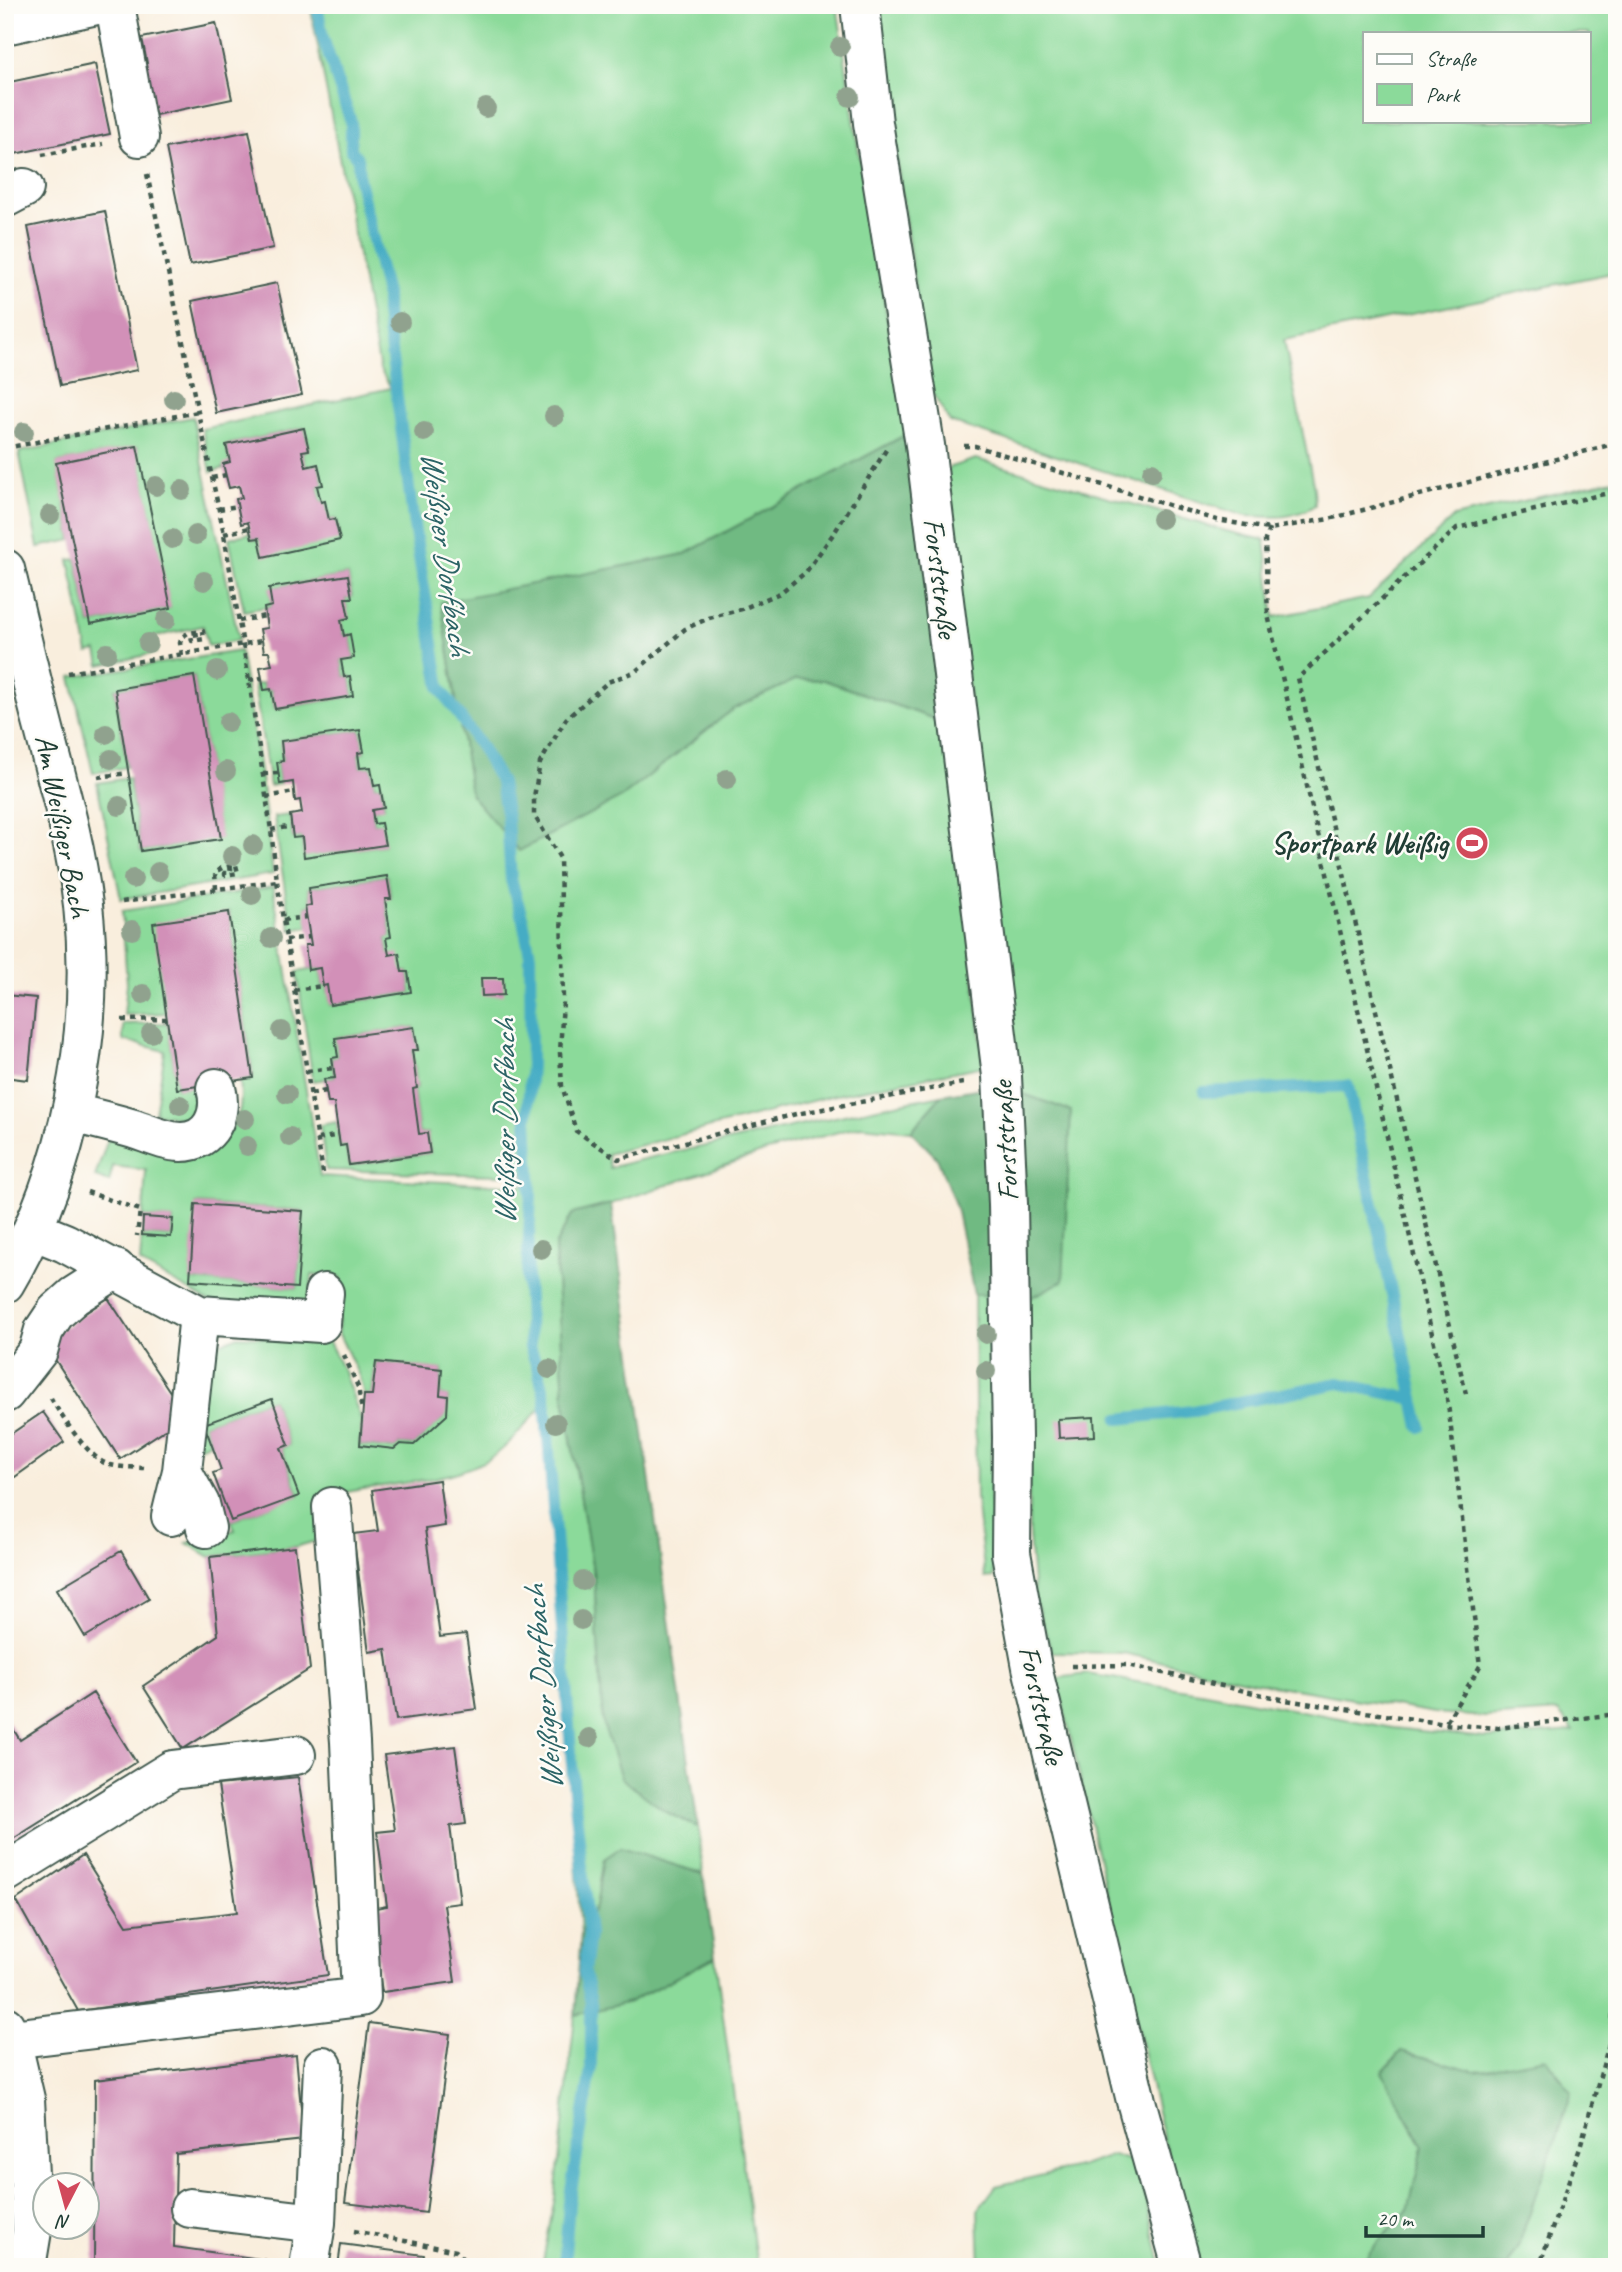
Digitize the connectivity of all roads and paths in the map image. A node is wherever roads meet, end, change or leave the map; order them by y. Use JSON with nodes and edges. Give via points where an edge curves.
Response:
{"nodes":[{"id":1,"x":97,"y":5,"type":"edge"},
{"id":2,"x":115,"y":5,"type":"edge"},
{"id":3,"x":860,"y":5,"type":"edge"},
{"id":4,"x":5,"y":25,"type":"edge"},
{"id":5,"x":139,"y":137,"type":"junction"},
{"id":6,"x":20,"y":181,"type":"edge"},
{"id":7,"x":198,"y":412,"type":"junction"},
{"id":8,"x":923,"y":434,"type":"junction"},
{"id":9,"x":1617,"y":443,"type":"edge"},
{"id":10,"x":5,"y":447,"type":"edge"},
{"id":11,"x":226,"y":475,"type":"dead end"},
{"id":12,"x":212,"y":478,"type":"junction"},
{"id":13,"x":1617,"y":491,"type":"edge"},
{"id":14,"x":238,"y":506,"type":"dead end"},
{"id":15,"x":219,"y":509,"type":"junction"},
{"id":16,"x":249,"y":528,"type":"dead end"},
{"id":17,"x":1269,"y":529,"type":"junction"},
{"id":18,"x":224,"y":534,"type":"junction"},
{"id":19,"x":5,"y":569,"type":"edge"},
{"id":20,"x":265,"y":616,"type":"dead end"},
{"id":21,"x":239,"y":621,"type":"junction"},
{"id":22,"x":200,"y":634,"type":"dead end"},
{"id":23,"x":262,"y":641,"type":"dead end"},
{"id":24,"x":243,"y":644,"type":"junction"},
{"id":25,"x":182,"y":655,"type":"junction"},
{"id":26,"x":64,"y":673,"type":"dead end"},
{"id":27,"x":262,"y":678,"type":"dead end"},
{"id":28,"x":249,"y":680,"type":"junction"},
{"id":29,"x":128,"y":773,"type":"dead end"},
{"id":30,"x":278,"y":773,"type":"dead end"},
{"id":31,"x":263,"y":774,"type":"junction"},
{"id":32,"x":91,"y":778,"type":"dead end"},
{"id":33,"x":294,"y":792,"type":"dead end"},
{"id":34,"x":266,"y":797,"type":"junction"},
{"id":35,"x":292,"y":826,"type":"dead end"},
{"id":36,"x":271,"y":830,"type":"junction"},
{"id":37,"x":234,"y":868,"type":"dead end"},
{"id":38,"x":277,"y":881,"type":"junction"},
{"id":39,"x":216,"y":889,"type":"junction"},
{"id":40,"x":118,"y":903,"type":"dead end"},
{"id":41,"x":307,"y":917,"type":"dead end"},
{"id":42,"x":283,"y":919,"type":"junction"},
{"id":43,"x":310,"y":937,"type":"dead end"},
{"id":44,"x":286,"y":940,"type":"junction"},
{"id":45,"x":323,"y":986,"type":"dead end"},
{"id":46,"x":294,"y":990,"type":"junction"},
{"id":47,"x":167,"y":1018,"type":"dead end"},
{"id":48,"x":120,"y":1020,"type":"dead end"},
{"id":49,"x":334,"y":1068,"type":"dead end"},
{"id":50,"x":307,"y":1072,"type":"junction"},
{"id":51,"x":1002,"y":1076,"type":"junction"},
{"id":52,"x":216,"y":1088,"type":"dead end"},
{"id":53,"x":326,"y":1091,"type":"dead end"},
{"id":54,"x":311,"y":1094,"type":"junction"},
{"id":55,"x":72,"y":1112,"type":"junction"},
{"id":56,"x":339,"y":1135,"type":"dead end"},
{"id":57,"x":318,"y":1139,"type":"junction"},
{"id":58,"x":323,"y":1172,"type":"dead end"},
{"id":59,"x":87,"y":1192,"type":"dead end"},
{"id":60,"x":33,"y":1230,"type":"junction"},
{"id":61,"x":125,"y":1274,"type":"junction"},
{"id":62,"x":5,"y":1283,"type":"edge"},
{"id":63,"x":323,"y":1308,"type":"joint"},
{"id":64,"x":199,"y":1315,"type":"junction"},
{"id":65,"x":38,"y":1351,"type":"junction"},
{"id":66,"x":5,"y":1393,"type":"edge"},
{"id":67,"x":1466,"y":1394,"type":"dead end"},
{"id":68,"x":362,"y":1411,"type":"dead end"},
{"id":69,"x":182,"y":1471,"type":"junction"},
{"id":70,"x":332,"y":1507,"type":"dead end"},
{"id":71,"x":170,"y":1516,"type":"dead end"},
{"id":72,"x":206,"y":1528,"type":"dead end"},
{"id":73,"x":1032,"y":1667,"type":"junction"},
{"id":74,"x":1614,"y":1714,"type":"edge"},
{"id":75,"x":1445,"y":1724,"type":"junction"},
{"id":76,"x":296,"y":1755,"type":"dead end"},
{"id":77,"x":1617,"y":1756,"type":"edge"},
{"id":78,"x":5,"y":1873,"type":"edge"},
{"id":79,"x":1617,"y":1975,"type":"edge"},
{"id":80,"x":8,"y":2033,"type":"edge"},
{"id":81,"x":323,"y":2066,"type":"dead end"},
{"id":82,"x":190,"y":2208,"type":"dead end"},
{"id":83,"x":316,"y":2223,"type":"junction"},
{"id":84,"x":26,"y":2267,"type":"edge"},
{"id":85,"x":309,"y":2267,"type":"edge"},
{"id":86,"x":472,"y":2267,"type":"edge"},
{"id":87,"x":1181,"y":2267,"type":"edge"},
{"id":88,"x":1537,"y":2267,"type":"edge"}],
"edges":[{"from":1,"to":4,"type":"street"},
{"from":2,"to":5,"type":"street"},
{"from":3,"to":8,"type":"street","name":"Forststraße","via":[[873,123]]},
{"from":5,"to":6,"type":"path"},
{"from":5,"to":7,"type":"path"},
{"from":7,"to":10,"type":"path"},
{"from":7,"to":12,"type":"path"},
{"from":8,"to":17,"type":"path","via":[[1217,520]]},
{"from":8,"to":51,"type":"street","name":"Forststraße"},
{"from":8,"to":51,"type":"path","via":[[900,433],[882,454],[806,572],[780,593],[685,629],[636,671],[608,682],[566,719],[540,763],[534,815],[560,859],[562,1086],[576,1131],[618,1159],[796,1114]]},
{"from":9,"to":17,"type":"path","via":[[1329,519]]},
{"from":11,"to":12,"type":"path"},
{"from":12,"to":15,"type":"path"},
{"from":13,"to":67,"type":"path","via":[[1457,528],[1298,678]]},
{"from":14,"to":15,"type":"path"},
{"from":15,"to":18,"type":"path"},
{"from":16,"to":18,"type":"path"},
{"from":17,"to":75,"type":"path","via":[[1265,540],[1268,615],[1448,1404],[1480,1666]]},
{"from":18,"to":21,"type":"path"},
{"from":19,"to":55,"type":"street","name":"Am Weißiger Bach","via":[[68,820],[83,905],[86,979]]},
{"from":20,"to":21,"type":"path"},
{"from":21,"to":24,"type":"path"},
{"from":22,"to":25,"type":"path","via":[[191,635],[192,641],[204,639],[203,631],[182,637]]},
{"from":23,"to":24,"type":"path"},
{"from":24,"to":25,"type":"path"},
{"from":24,"to":28,"type":"path"},
{"from":25,"to":26,"type":"path"},
{"from":27,"to":28,"type":"path"},
{"from":28,"to":31,"type":"path"},
{"from":29,"to":32,"type":"path"},
{"from":30,"to":31,"type":"path"},
{"from":31,"to":34,"type":"path"},
{"from":33,"to":34,"type":"path"},
{"from":34,"to":36,"type":"path"},
{"from":35,"to":36,"type":"path"},
{"from":36,"to":38,"type":"path"},
{"from":37,"to":39,"type":"path","via":[[225,869],[225,875],[238,873],[236,865],[215,872]]},
{"from":38,"to":39,"type":"path"},
{"from":38,"to":42,"type":"path"},
{"from":39,"to":40,"type":"path"},
{"from":41,"to":42,"type":"path"},
{"from":42,"to":44,"type":"path"},
{"from":43,"to":44,"type":"path"},
{"from":44,"to":46,"type":"path"},
{"from":45,"to":46,"type":"path"},
{"from":46,"to":50,"type":"path"},
{"from":47,"to":48,"type":"path"},
{"from":49,"to":50,"type":"path"},
{"from":50,"to":54,"type":"path"},
{"from":51,"to":73,"type":"street","name":"Forststraße","via":[[1009,1217],[1010,1553]]},
{"from":52,"to":55,"type":"street","via":[[219,1100],[214,1123],[197,1139],[185,1142]]},
{"from":53,"to":54,"type":"path"},
{"from":54,"to":57,"type":"path"},
{"from":55,"to":60,"type":"street","name":"Am Weißiger Bach"},
{"from":56,"to":57,"type":"path"},
{"from":57,"to":58,"type":"path"},
{"from":59,"to":61,"type":"path","via":[[140,1210]]},
{"from":60,"to":61,"type":"street"},
{"from":60,"to":62,"type":"street","name":"Am Weißiger Bach"},
{"from":61,"to":64,"type":"street"},
{"from":61,"to":65,"type":"street","via":[[74,1296],[44,1330]]},
{"from":63,"to":64,"type":"street"},
{"from":63,"to":68,"type":"path","via":[[358,1387]]},
{"from":64,"to":69,"type":"street"},
{"from":65,"to":66,"type":"street"},
{"from":65,"to":69,"type":"path","via":[[40,1376],[55,1406],[103,1463]]},
{"from":69,"to":71,"type":"street"},
{"from":69,"to":72,"type":"street","via":[[200,1504]]},
{"from":70,"to":80,"type":"street","via":[[350,1742],[361,1997]]},
{"from":73,"to":75,"type":"path","via":[[1127,1665],[1286,1700]]},
{"from":73,"to":87,"type":"street","name":"Forststraße","via":[[1136,2101]]},
{"from":74,"to":75,"type":"path","via":[[1498,1728]]},
{"from":74,"to":77,"type":"path"},
{"from":76,"to":78,"type":"street","via":[[172,1770]]},
{"from":79,"to":88,"type":"path","via":[[1610,2040],[1580,2148]]},
{"from":80,"to":84,"type":"street","via":[[25,2099],[32,2231]]},
{"from":81,"to":83,"type":"street"},
{"from":82,"to":83,"type":"street"},
{"from":83,"to":85,"type":"street"},
{"from":83,"to":86,"type":"path","via":[[456,2251]]}]}
